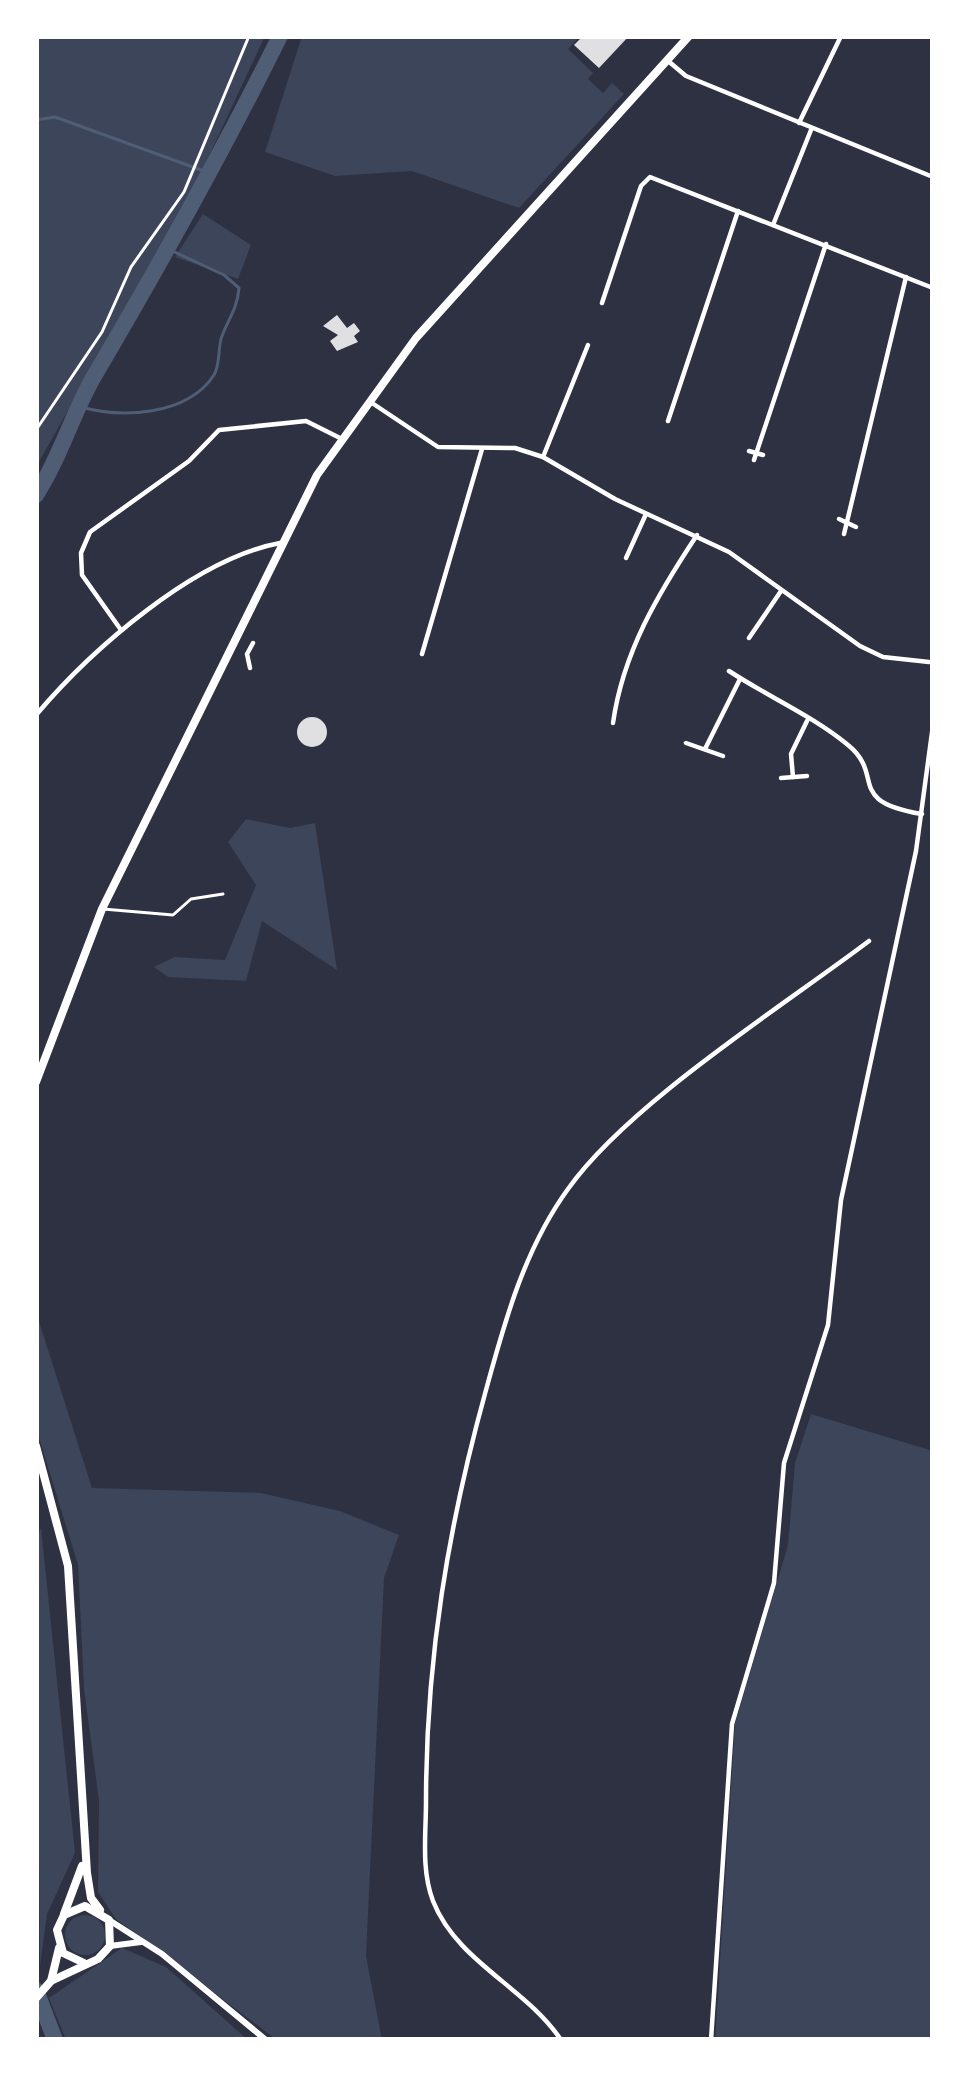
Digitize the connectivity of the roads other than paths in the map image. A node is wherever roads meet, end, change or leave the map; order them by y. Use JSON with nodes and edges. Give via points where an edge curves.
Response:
{"nodes":[{"id":1,"x":689,"y":36,"type":"edge"},
{"id":2,"x":841,"y":36,"type":"edge"},
{"id":3,"x":668,"y":60,"type":"junction"},
{"id":4,"x":799,"y":122,"type":"junction"},
{"id":5,"x":812,"y":128,"type":"junction"},
{"id":6,"x":933,"y":177,"type":"edge"},
{"id":7,"x":738,"y":211,"type":"junction"},
{"id":8,"x":773,"y":225,"type":"junction"},
{"id":9,"x":826,"y":244,"type":"junction"},
{"id":10,"x":906,"y":277,"type":"junction"},
{"id":11,"x":596,"y":286,"type":"dead end"},
{"id":12,"x":933,"y":288,"type":"edge"},
{"id":13,"x":607,"y":289,"type":"junction"},
{"id":14,"x":602,"y":303,"type":"dead end"},
{"id":15,"x":588,"y":345,"type":"dead end"},
{"id":16,"x":367,"y":400,"type":"junction"},
{"id":17,"x":668,"y":421,"type":"dead end"},
{"id":18,"x":340,"y":437,"type":"junction"},
{"id":19,"x":482,"y":449,"type":"junction"},
{"id":20,"x":756,"y":455,"type":"dead end"},
{"id":21,"x":543,"y":457,"type":"junction"},
{"id":22,"x":646,"y":514,"type":"junction"},
{"id":23,"x":839,"y":519,"type":"dead end"},
{"id":24,"x":848,"y":523,"type":"junction"},
{"id":25,"x":856,"y":527,"type":"dead end"},
{"id":26,"x":844,"y":534,"type":"dead end"},
{"id":27,"x":697,"y":535,"type":"junction"},
{"id":28,"x":280,"y":543,"type":"junction"},
{"id":29,"x":626,"y":558,"type":"dead end"},
{"id":30,"x":781,"y":591,"type":"junction"},
{"id":31,"x":121,"y":630,"type":"junction"},
{"id":32,"x":748,"y":638,"type":"dead end"},
{"id":33,"x":253,"y":643,"type":"dead end"},
{"id":34,"x":422,"y":654,"type":"dead end"},
{"id":35,"x":932,"y":663,"type":"edge"},
{"id":36,"x":250,"y":668,"type":"dead end"},
{"id":37,"x":729,"y":671,"type":"dead end"},
{"id":38,"x":740,"y":679,"type":"junction"},
{"id":39,"x":36,"y":716,"type":"edge"},
{"id":40,"x":807,"y":721,"type":"junction"},
{"id":41,"x":613,"y":723,"type":"dead end"},
{"id":42,"x":933,"y":724,"type":"edge"},
{"id":43,"x":686,"y":742,"type":"dead end"},
{"id":44,"x":705,"y":749,"type":"junction"},
{"id":45,"x":723,"y":756,"type":"dead end"},
{"id":46,"x":807,"y":776,"type":"dead end"},
{"id":47,"x":793,"y":777,"type":"junction"},
{"id":48,"x":781,"y":778,"type":"dead end"},
{"id":49,"x":922,"y":814,"type":"junction"},
{"id":50,"x":223,"y":894,"type":"dead end"},
{"id":51,"x":101,"y":909,"type":"junction"},
{"id":52,"x":173,"y":915,"type":"junction"},
{"id":53,"x":175,"y":926,"type":"dead end"},
{"id":54,"x":869,"y":941,"type":"dead end"},
{"id":55,"x":36,"y":1082,"type":"edge"},
{"id":56,"x":36,"y":1446,"type":"edge"},
{"id":57,"x":85,"y":1853,"type":"junction"},
{"id":58,"x":100,"y":1910,"type":"junction"},
{"id":59,"x":64,"y":1915,"type":"junction"},
{"id":60,"x":109,"y":1920,"type":"junction"},
{"id":61,"x":144,"y":1942,"type":"junction"},
{"id":62,"x":110,"y":1946,"type":"junction"},
{"id":63,"x":59,"y":1947,"type":"junction"},
{"id":64,"x":83,"y":1963,"type":"junction"},
{"id":65,"x":49,"y":1984,"type":"junction"},
{"id":66,"x":36,"y":1998,"type":"edge"},
{"id":67,"x":266,"y":2040,"type":"edge"},
{"id":68,"x":561,"y":2040,"type":"edge"},
{"id":69,"x":711,"y":2040,"type":"edge"}],
"edges":[{"from":1,"to":3,"type":"highway"},
{"from":2,"to":4,"type":"street"},
{"from":3,"to":4,"type":"street","via":[[686,76]]},
{"from":3,"to":16,"type":"highway"},
{"from":4,"to":5,"type":"street"},
{"from":5,"to":6,"type":"street"},
{"from":5,"to":8,"type":"street"},
{"from":7,"to":8,"type":"street"},
{"from":7,"to":13,"type":"street","via":[[646,178]]},
{"from":7,"to":17,"type":"street"},
{"from":8,"to":9,"type":"street"},
{"from":9,"to":10,"type":"street"},
{"from":9,"to":20,"type":"street"},
{"from":10,"to":12,"type":"street"},
{"from":10,"to":24,"type":"street"},
{"from":11,"to":13,"type":"street"},
{"from":13,"to":14,"type":"street"},
{"from":15,"to":21,"type":"street"},
{"from":16,"to":18,"type":"highway"},
{"from":16,"to":19,"type":"street","via":[[437,447]]},
{"from":18,"to":28,"type":"highway"},
{"from":18,"to":31,"type":"street","via":[[306,421],[219,430],[90,532],[82,575]]},
{"from":19,"to":21,"type":"street"},
{"from":19,"to":34,"type":"street"},
{"from":21,"to":22,"type":"street"},
{"from":22,"to":27,"type":"street"},
{"from":22,"to":29,"type":"street"},
{"from":23,"to":24,"type":"street"},
{"from":24,"to":25,"type":"street"},
{"from":24,"to":26,"type":"street"},
{"from":27,"to":30,"type":"street"},
{"from":27,"to":41,"type":"street","via":[[648,611]]},
{"from":28,"to":31,"type":"street","via":[[220,568]]},
{"from":28,"to":51,"type":"highway"},
{"from":30,"to":32,"type":"street"},
{"from":30,"to":35,"type":"street","via":[[873,652]]},
{"from":31,"to":39,"type":"street"},
{"from":33,"to":36,"type":"street"},
{"from":37,"to":38,"type":"street"},
{"from":38,"to":40,"type":"street"},
{"from":38,"to":44,"type":"street"},
{"from":40,"to":47,"type":"street","via":[[791,754]]},
{"from":40,"to":49,"type":"street","via":[[851,748],[881,804]]},
{"from":42,"to":49,"type":"street"},
{"from":43,"to":44,"type":"street"},
{"from":44,"to":45,"type":"street"},
{"from":46,"to":47,"type":"street"},
{"from":47,"to":48,"type":"street"},
{"from":49,"to":69,"type":"street","via":[[841,1200],[828,1325],[784,1462],[774,1583],[732,1724]]},
{"from":50,"to":52,"type":"lane","via":[[191,899]]},
{"from":51,"to":52,"type":"lane"},
{"from":51,"to":55,"type":"highway"},
{"from":52,"to":53,"type":"lane"},
{"from":54,"to":68,"type":"street","via":[[668,1092],[569,1187],[536,1243],[501,1333],[440,1589],[425,1740],[427,1875],[452,1933]]},
{"from":56,"to":57,"type":"highway","via":[[68,1566]]},
{"from":57,"to":58,"type":"highway","via":[[88,1890]]},
{"from":57,"to":59,"type":"highway"},
{"from":58,"to":59,"type":"highway","via":[[77,1907]]},
{"from":58,"to":60,"type":"highway"},
{"from":59,"to":63,"type":"highway"},
{"from":60,"to":61,"type":"street"},
{"from":60,"to":62,"type":"highway"},
{"from":61,"to":62,"type":"street"},
{"from":61,"to":67,"type":"street"},
{"from":62,"to":64,"type":"highway"},
{"from":63,"to":64,"type":"highway"},
{"from":63,"to":65,"type":"highway"},
{"from":64,"to":65,"type":"highway"},
{"from":65,"to":66,"type":"highway"}]}
